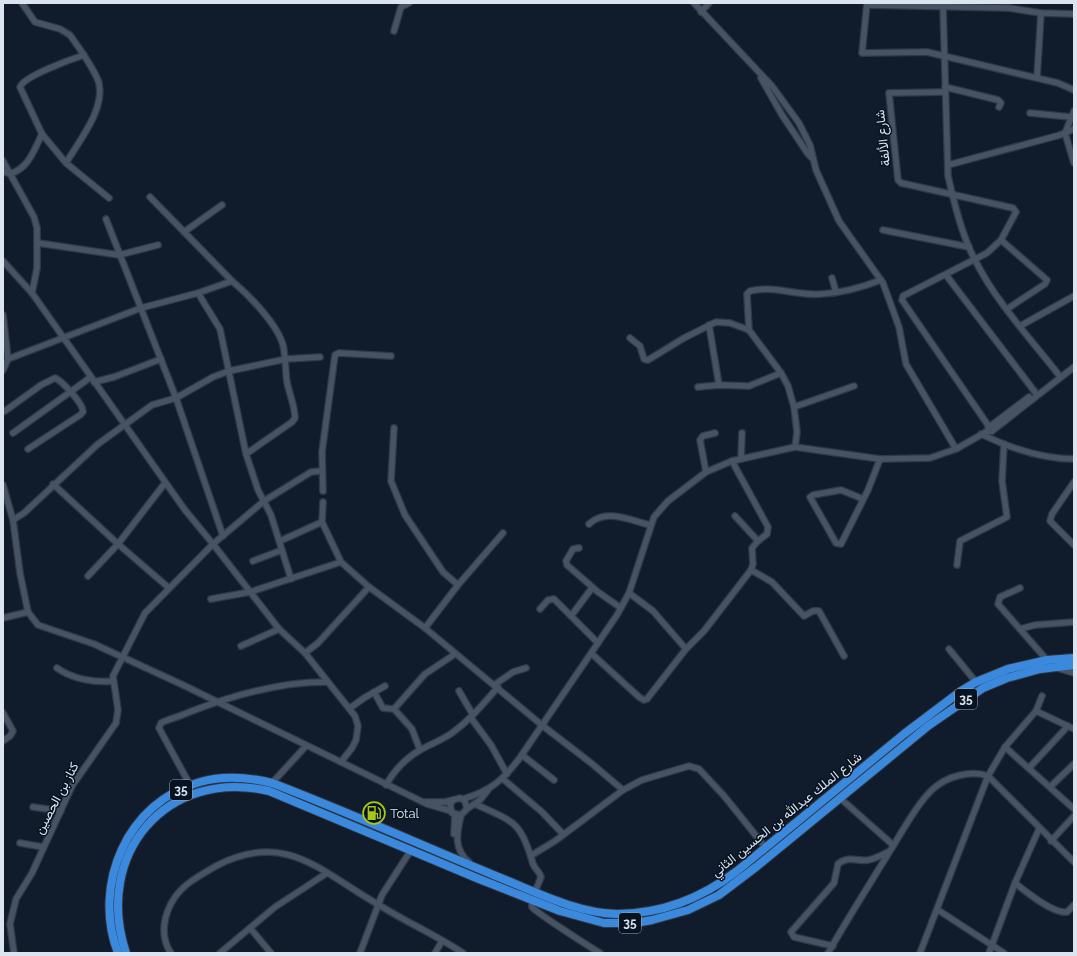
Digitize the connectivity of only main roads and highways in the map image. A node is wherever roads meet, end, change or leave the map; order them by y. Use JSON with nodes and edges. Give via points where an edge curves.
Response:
{"nodes":[{"id":1,"x":1074,"y":658,"type":"edge"},
{"id":2,"x":1074,"y":665,"type":"edge"},
{"id":3,"x":872,"y":766,"type":"junction"},
{"id":4,"x":857,"y":778,"type":"junction"},
{"id":5,"x":388,"y":831,"type":"junction"},
{"id":6,"x":384,"y":839,"type":"junction"},
{"id":7,"x":118,"y":953,"type":"edge"},
{"id":8,"x":126,"y":953,"type":"edge"}],
"edges":[{"from":1,"to":3,"type":"highway","name":"شارع الملك عبدالله بن الحسين الثاني","number":"35","via":[[1047,660],[1008,669],[976,682],[949,699]]},
{"from":2,"to":3,"type":"highway","name":"شارع الملك عبدالله بن الحسين الثاني","number":"35","via":[[1006,678],[983,688]]},
{"from":3,"to":4,"type":"highway","name":"شارع الملك عبدالله بن الحسين الثاني","number":"35"},
{"from":4,"to":5,"type":"highway","name":"شارع الملك عبدالله بن الحسين الثاني","number":"35","via":[[715,888],[683,903],[634,913],[602,913],[587,910],[535,892]]},
{"from":4,"to":6,"type":"highway","name":"شارع الملك عبدالله بن الحسين الثاني","number":"35","via":[[840,798],[728,889],[688,910],[641,922],[604,923],[587,920],[532,901]]},
{"from":5,"to":6,"type":"highway","via":[[383,836]]},
{"from":5,"to":7,"type":"highway","name":"شارع الملك عبدالله بن الحسين الثاني","number":"35","via":[[272,783],[237,777],[190,785],[164,799],[147,814],[130,835],[118,857],[111,881],[109,902],[111,928]]},
{"from":6,"to":8,"type":"highway","name":"شارع الملك عبدالله بن الحسين الثاني","number":"35","via":[[279,795],[256,788],[217,788],[181,800],[158,814],[142,831],[124,866],[119,882],[117,913]]}]}
